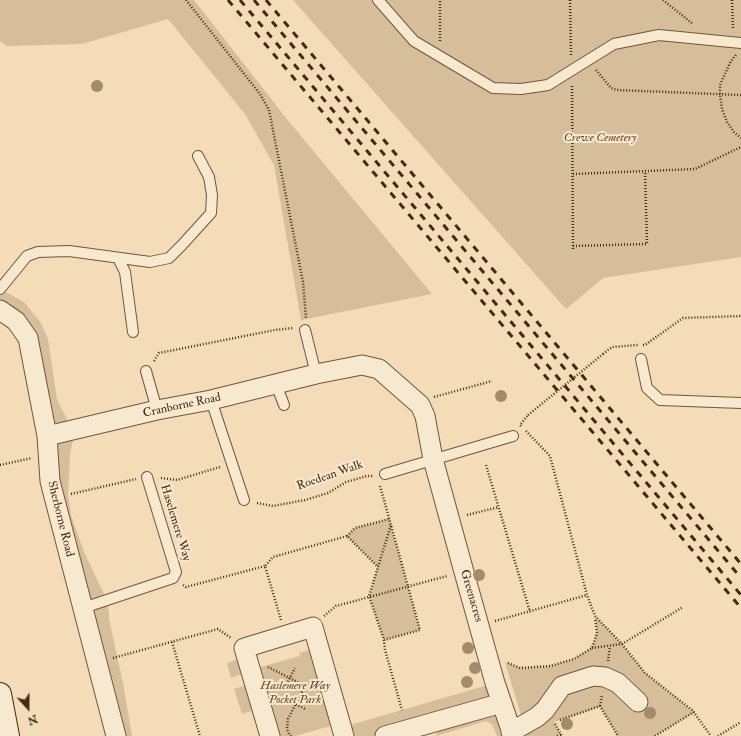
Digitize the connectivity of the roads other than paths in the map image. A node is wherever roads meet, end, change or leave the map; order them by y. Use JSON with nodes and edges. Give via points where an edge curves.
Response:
{"nodes":[{"id":1,"x":378,"y":0,"type":"edge"},
{"id":2,"x":737,"y":43,"type":"edge"},
{"id":3,"x":198,"y":156,"type":"dead end"},
{"id":4,"x":118,"y":258,"type":"junction"},
{"id":5,"x":0,"y":289,"type":"edge"},
{"id":6,"x":0,"y":310,"type":"edge"},
{"id":7,"x":305,"y":328,"type":"road end"},
{"id":8,"x":133,"y":332,"type":"dead end"},
{"id":9,"x":641,"y":359,"type":"dead end"},
{"id":10,"x":146,"y":371,"type":"road end"},
{"id":11,"x":316,"y":374,"type":"junction"},
{"id":12,"x":276,"y":384,"type":"junction"},
{"id":13,"x":211,"y":400,"type":"junction"},
{"id":14,"x":741,"y":403,"type":"edge"},
{"id":15,"x":284,"y":405,"type":"dead end"},
{"id":16,"x":157,"y":410,"type":"junction"},
{"id":17,"x":513,"y":436,"type":"dead end"},
{"id":18,"x":48,"y":445,"type":"junction"},
{"id":19,"x":433,"y":459,"type":"junction"},
{"id":20,"x":381,"y":475,"type":"road end"},
{"id":21,"x":147,"y":476,"type":"dead end"},
{"id":22,"x":244,"y":500,"type":"road end"},
{"id":23,"x":83,"y":608,"type":"junction"},
{"id":24,"x":0,"y":697,"type":"edge"},
{"id":25,"x":638,"y":702,"type":"dead end"},
{"id":26,"x":502,"y":703,"type":"junction"},
{"id":27,"x":512,"y":734,"type":"edge"},
{"id":28,"x":8,"y":736,"type":"edge"},
{"id":29,"x":116,"y":736,"type":"edge"},
{"id":30,"x":270,"y":736,"type":"edge"},
{"id":31,"x":344,"y":736,"type":"edge"},
{"id":32,"x":385,"y":736,"type":"edge"}],
"edges":[{"from":1,"to":2,"type":"lane","via":[[414,41],[493,88],[521,89],[548,85],[614,44],[659,35]]},
{"from":3,"to":4,"type":"lane","via":[[209,177],[211,213],[168,258],[150,262]]},
{"from":4,"to":5,"type":"lane","via":[[69,251],[38,252],[27,256]]},
{"from":4,"to":8,"type":"lane","via":[[125,272]]},
{"from":6,"to":18,"type":"street","name":"Sherborne Road","via":[[16,321],[28,338]]},
{"from":7,"to":11,"type":"lane"},
{"from":9,"to":14,"type":"lane","via":[[647,388],[660,400]]},
{"from":10,"to":16,"type":"lane"},
{"from":11,"to":12,"type":"street","name":"Cranborne Road"},
{"from":11,"to":19,"type":"street","name":"Greenacres","via":[[362,364],[380,369],[420,406],[425,416]]},
{"from":12,"to":13,"type":"street","name":"Cranborne Road"},
{"from":12,"to":15,"type":"lane"},
{"from":13,"to":16,"type":"street","name":"Cranborne Road"},
{"from":13,"to":22,"type":"lane"},
{"from":16,"to":18,"type":"street","name":"Cranborne Road"},
{"from":17,"to":19,"type":"lane"},
{"from":18,"to":23,"type":"street","name":"Sherborne Road","via":[[50,481]]},
{"from":19,"to":20,"type":"lane"},
{"from":19,"to":26,"type":"street","name":"Greenacres"},
{"from":21,"to":23,"type":"lane","name":"Haselemere Way","via":[[176,572],[172,578]]},
{"from":23,"to":29,"type":"street","name":"Sherborne Road"},
{"from":24,"to":28,"type":"main road"},
{"from":25,"to":27,"type":"street","name":"Greenacres","via":[[618,683],[605,677],[594,676],[562,686],[546,710],[544,721]]},
{"from":26,"to":27,"type":"street","name":"Greenacres"},
{"from":26,"to":32,"type":"street"},
{"from":30,"to":31,"type":"street","via":[[245,652],[313,627]]}]}
